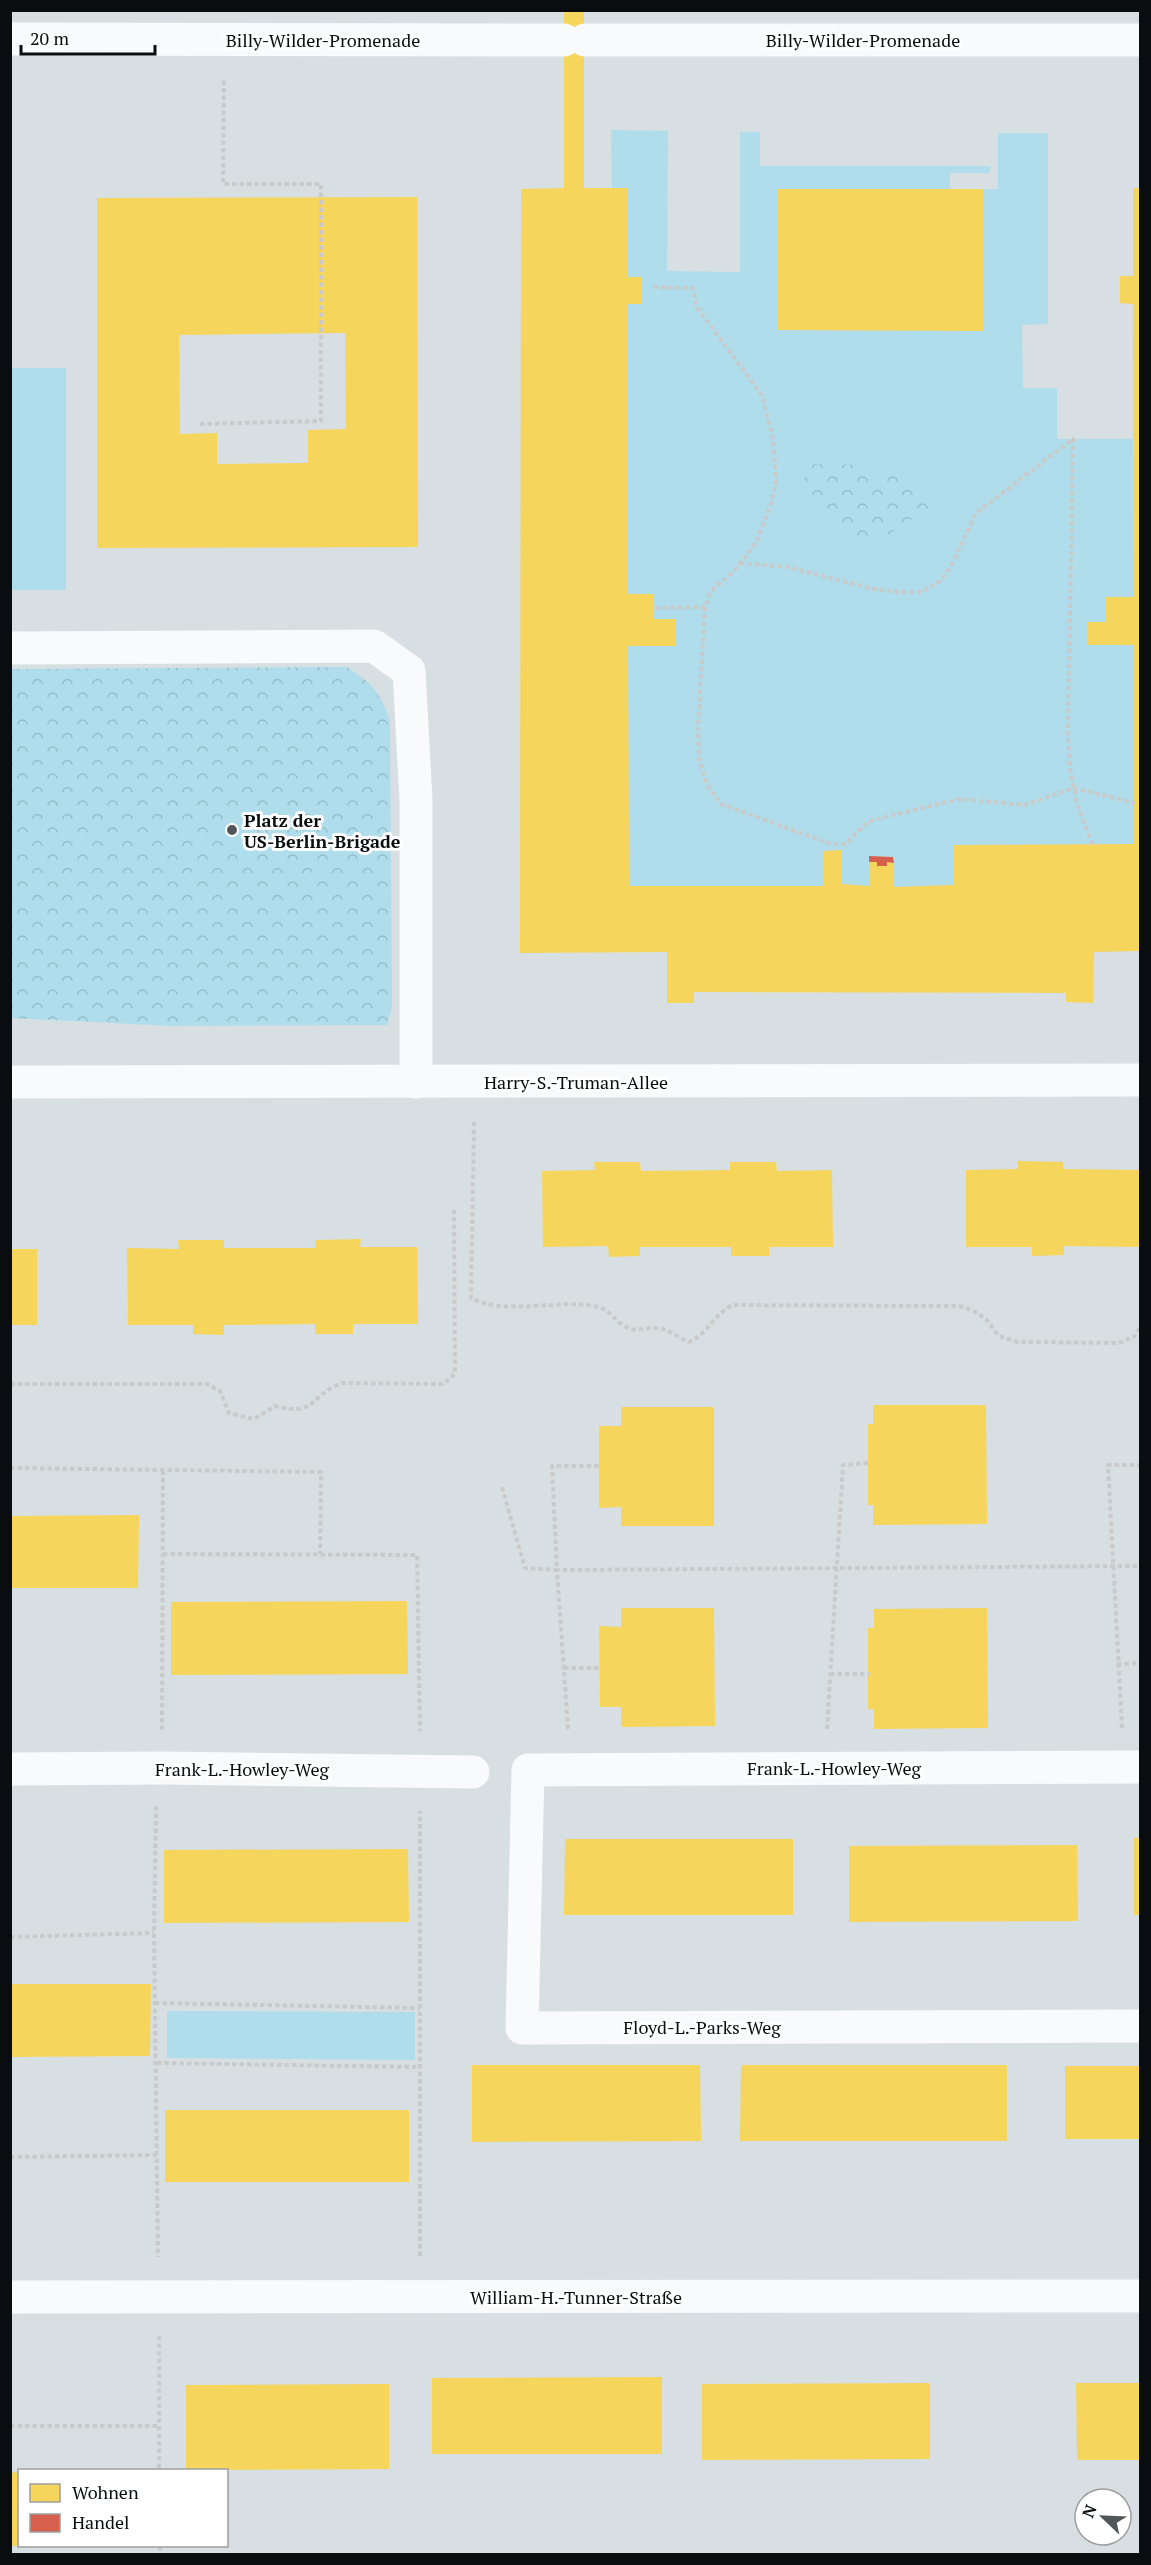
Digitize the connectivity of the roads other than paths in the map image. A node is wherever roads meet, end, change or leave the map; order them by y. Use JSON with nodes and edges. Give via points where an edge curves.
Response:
{"nodes":[{"id":1,"x":10,"y":39,"type":"edge"},
{"id":2,"x":1140,"y":40,"type":"edge"},
{"id":3,"x":10,"y":648,"type":"edge"},
{"id":4,"x":1140,"y":1080,"type":"edge"},
{"id":5,"x":10,"y":1082,"type":"edge"},
{"id":6,"x":416,"y":1082,"type":"junction"},
{"id":7,"x":1135,"y":1767,"type":"edge"},
{"id":8,"x":10,"y":1769,"type":"edge"},
{"id":9,"x":528,"y":1770,"type":"joint"},
{"id":10,"x":473,"y":1772,"type":"dead end"},
{"id":11,"x":1140,"y":2026,"type":"edge"},
{"id":12,"x":1140,"y":2296,"type":"edge"},
{"id":13,"x":10,"y":2297,"type":"edge"}],
"edges":[{"from":1,"to":2,"type":"street","name":"Billy-Wilder-Promenade"},
{"from":3,"to":6,"type":"street","via":[[374,646],[409,671],[416,800]]},
{"from":4,"to":6,"type":"street","name":"Harry-S.-Truman-Allee"},
{"from":5,"to":6,"type":"street","name":"Harry-S.-Truman-Allee"},
{"from":7,"to":9,"type":"street","name":"Frank-L.-Howley-Weg"},
{"from":8,"to":10,"type":"street","name":"Frank-L.-Howley-Weg"},
{"from":9,"to":11,"type":"street","name":"Floyd-L.-Parks-Weg","via":[[522,2028]]},
{"from":12,"to":13,"type":"street","name":"William-H.-Tunner-Straße"}]}
